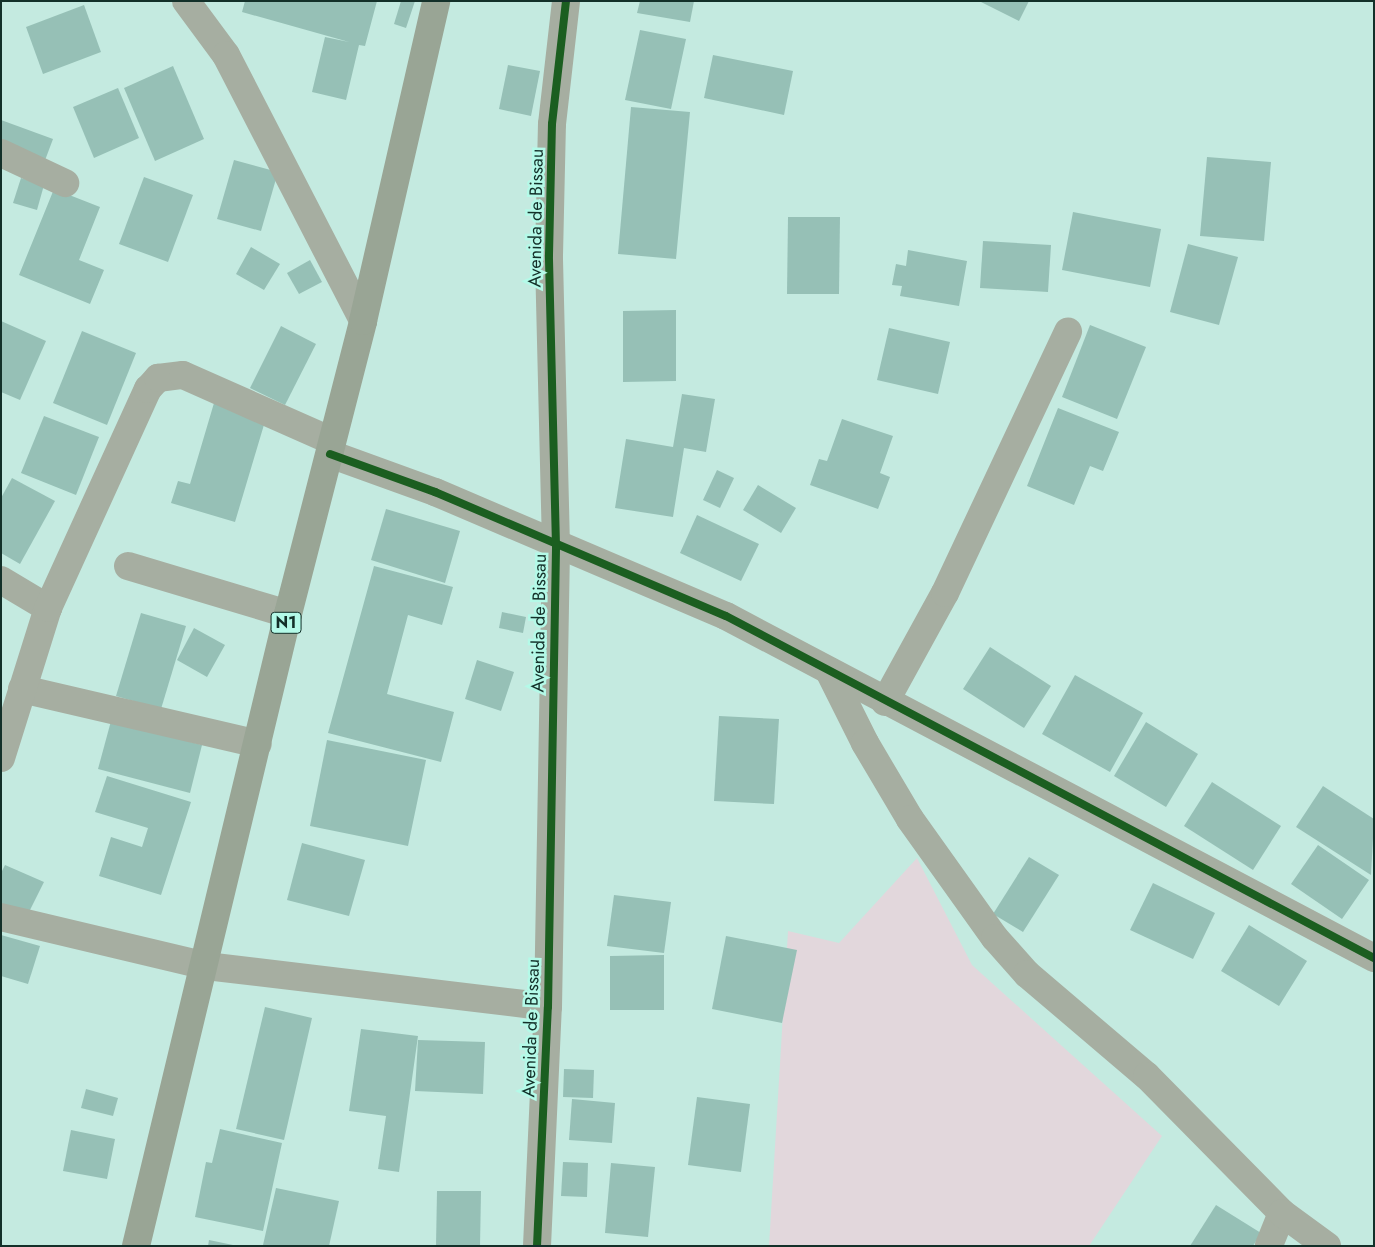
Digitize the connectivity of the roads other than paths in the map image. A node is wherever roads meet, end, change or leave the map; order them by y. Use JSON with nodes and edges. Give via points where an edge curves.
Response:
{"nodes":[{"id":1,"x":186,"y":1,"type":"edge"},
{"id":2,"x":436,"y":1,"type":"edge"},
{"id":3,"x":566,"y":1,"type":"edge"},
{"id":4,"x":1,"y":152,"type":"edge"},
{"id":5,"x":65,"y":183,"type":"dead end"},
{"id":6,"x":363,"y":321,"type":"junction"},
{"id":7,"x":1068,"y":332,"type":"dead end"},
{"id":8,"x":331,"y":448,"type":"junction"},
{"id":9,"x":556,"y":546,"type":"junction"},
{"id":10,"x":128,"y":566,"type":"dead end"},
{"id":11,"x":1,"y":580,"type":"edge"},
{"id":12,"x":48,"y":608,"type":"junction"},
{"id":13,"x":288,"y":614,"type":"junction"},
{"id":14,"x":829,"y":671,"type":"junction"},
{"id":15,"x":22,"y":689,"type":"junction"},
{"id":16,"x":885,"y":702,"type":"junction"},
{"id":17,"x":258,"y":744,"type":"junction"},
{"id":18,"x":1,"y":758,"type":"edge"},
{"id":19,"x":1,"y":917,"type":"edge"},
{"id":20,"x":1374,"y":958,"type":"edge"},
{"id":21,"x":206,"y":966,"type":"junction"},
{"id":22,"x":548,"y":1007,"type":"junction"},
{"id":23,"x":1282,"y":1214,"type":"junction"},
{"id":24,"x":136,"y":1246,"type":"edge"},
{"id":25,"x":537,"y":1246,"type":"edge"},
{"id":26,"x":1269,"y":1246,"type":"edge"},
{"id":27,"x":1326,"y":1246,"type":"edge"}],
"edges":[{"from":1,"to":6,"type":"street","via":[[226,55]]},
{"from":2,"to":6,"type":"main road","number":"N1"},
{"from":3,"to":9,"type":"street","name":"Avenida de Bissau","via":[[552,124],[549,245]]},
{"from":4,"to":5,"type":"street"},
{"from":6,"to":8,"type":"main road","number":"N1"},
{"from":7,"to":16,"type":"street","via":[[945,593]]},
{"from":8,"to":9,"type":"street"},
{"from":8,"to":12,"type":"street","via":[[184,375],[158,378],[148,389]]},
{"from":8,"to":13,"type":"main road","number":"N1"},
{"from":9,"to":14,"type":"street","via":[[615,567],[726,616]]},
{"from":9,"to":22,"type":"street","name":"Avenida de Bissau"},
{"from":10,"to":13,"type":"street"},
{"from":11,"to":12,"type":"street"},
{"from":12,"to":15,"type":"street"},
{"from":13,"to":17,"type":"main road","number":"N1"},
{"from":14,"to":16,"type":"street"},
{"from":14,"to":23,"type":"street","via":[[865,743],[910,819],[995,938],[1027,974],[1147,1076]]},
{"from":15,"to":17,"type":"street"},
{"from":15,"to":18,"type":"street"},
{"from":16,"to":20,"type":"street"},
{"from":17,"to":21,"type":"main road","number":"N1"},
{"from":19,"to":21,"type":"street"},
{"from":21,"to":22,"type":"street"},
{"from":21,"to":24,"type":"main road","number":"N1"},
{"from":22,"to":25,"type":"street","name":"Avenida de Bissau"},
{"from":23,"to":26,"type":"street"},
{"from":23,"to":27,"type":"street"}]}
